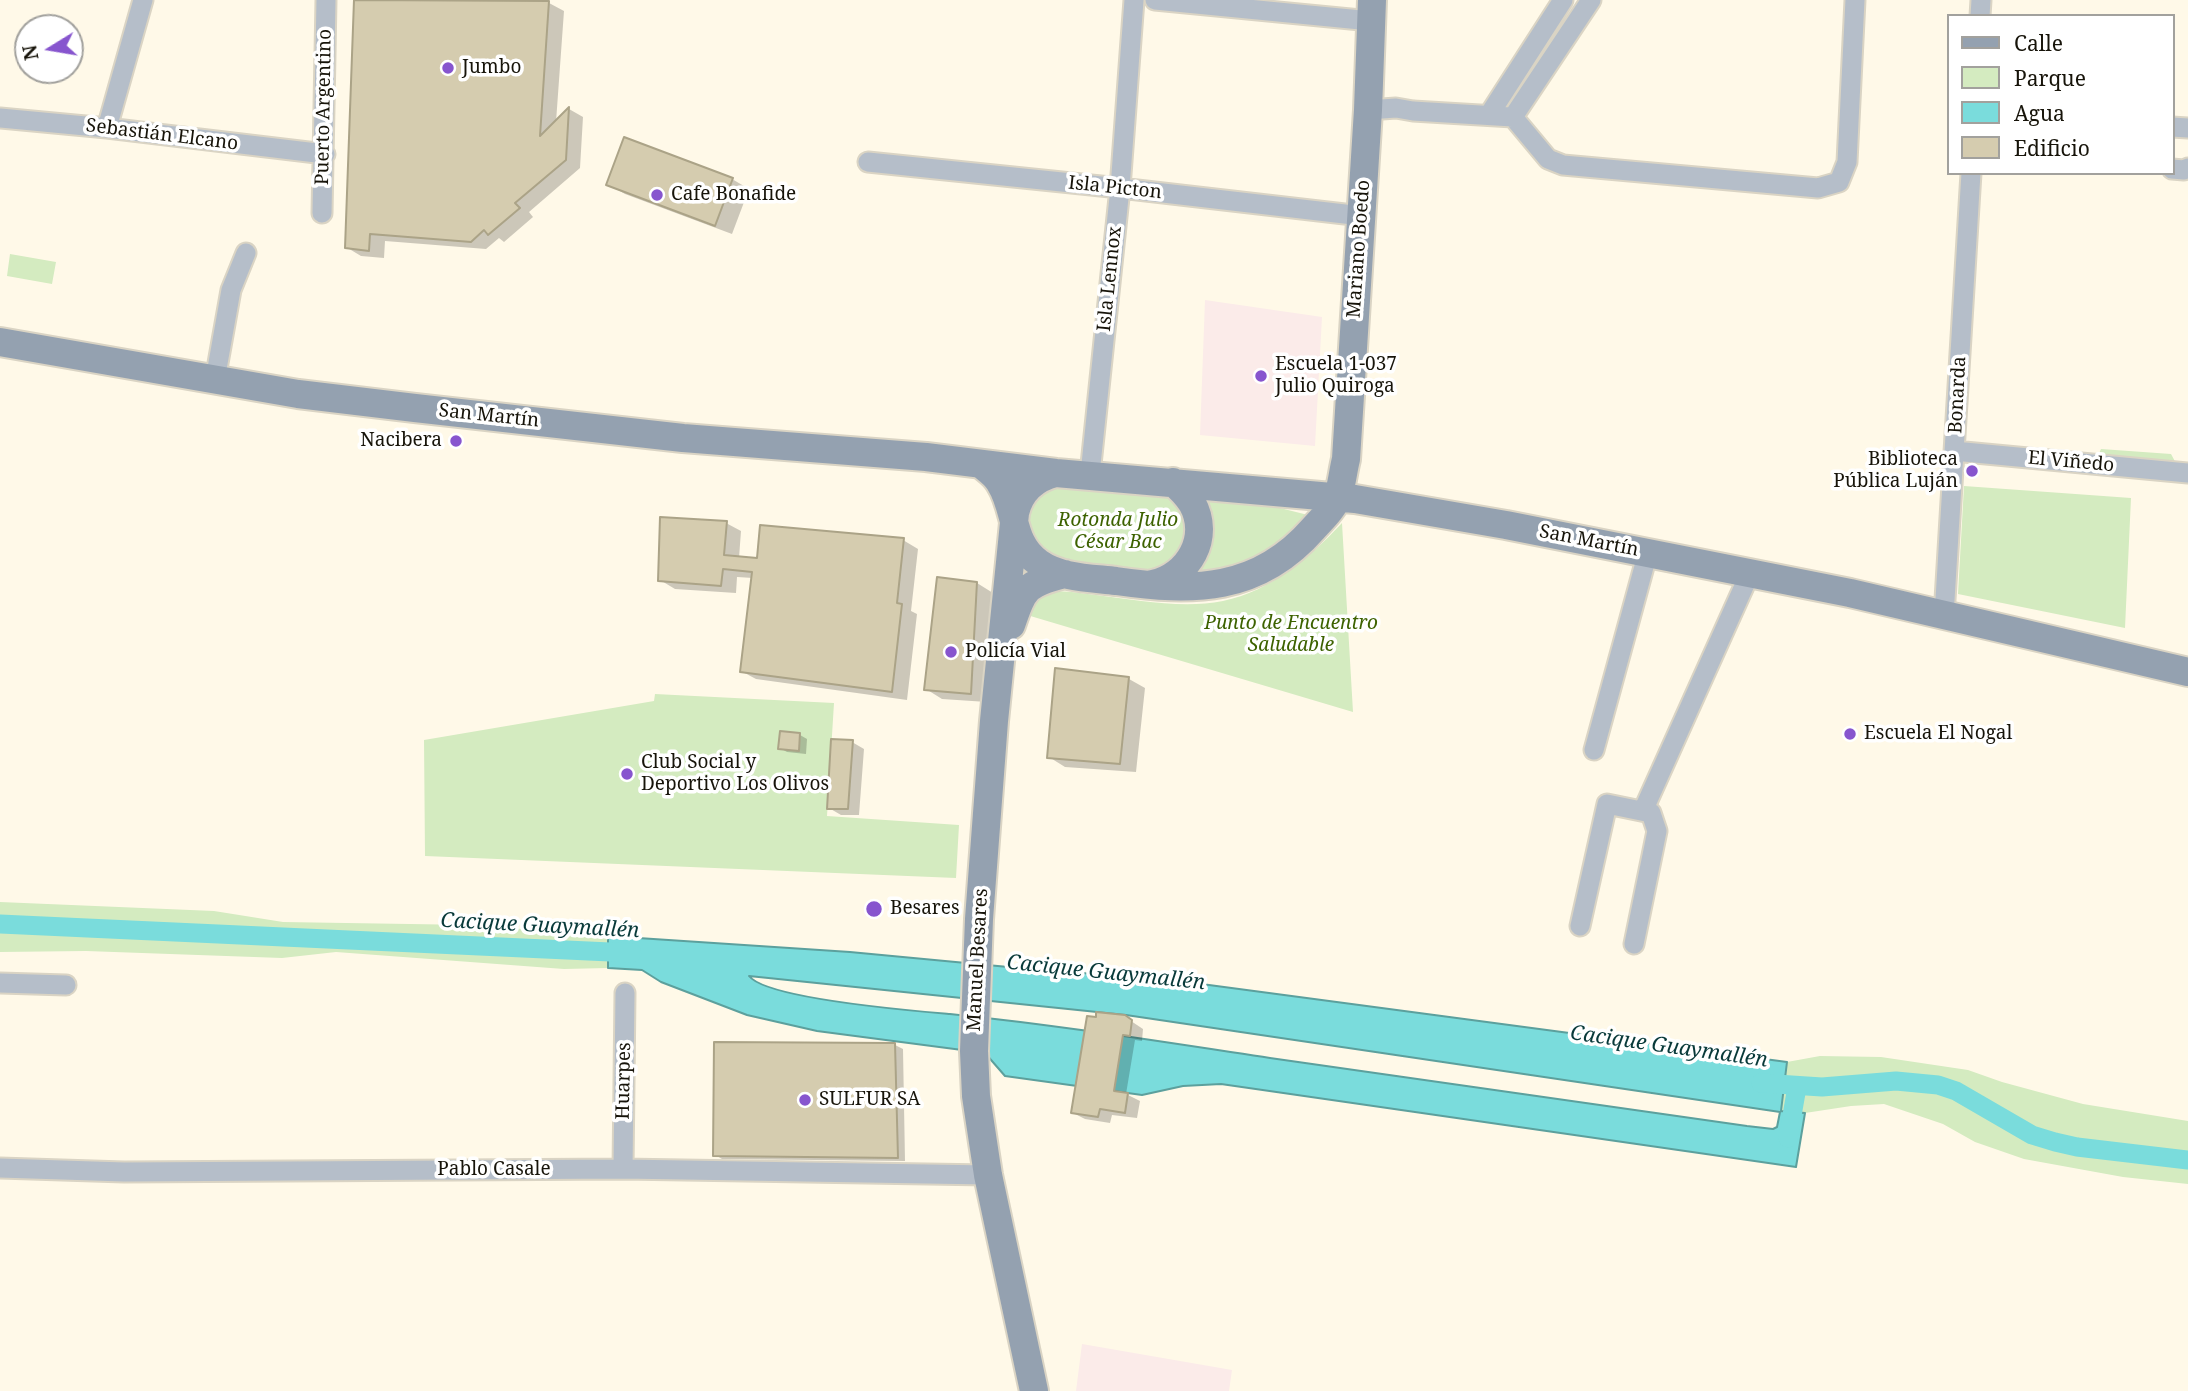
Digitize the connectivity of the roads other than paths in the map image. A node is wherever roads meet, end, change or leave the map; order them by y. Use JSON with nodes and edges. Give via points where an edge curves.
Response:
{"nodes":[{"id":1,"x":143,"y":0,"type":"edge"},
{"id":2,"x":326,"y":0,"type":"edge"},
{"id":3,"x":1134,"y":0,"type":"edge"},
{"id":4,"x":1155,"y":0,"type":"edge"},
{"id":5,"x":1563,"y":0,"type":"edge"},
{"id":6,"x":1591,"y":0,"type":"edge"},
{"id":7,"x":1855,"y":0,"type":"edge"},
{"id":8,"x":1372,"y":10,"type":"edge"},
{"id":9,"x":1368,"y":110,"type":"junction"},
{"id":10,"x":1489,"y":115,"type":"junction"},
{"id":11,"x":1513,"y":117,"type":"junction"},
{"id":12,"x":0,"y":118,"type":"edge"},
{"id":13,"x":107,"y":128,"type":"junction"},
{"id":14,"x":325,"y":154,"type":"junction"},
{"id":15,"x":868,"y":162,"type":"dead end"},
{"id":16,"x":1971,"y":175,"type":"edge"},
{"id":17,"x":1120,"y":188,"type":"junction"},
{"id":18,"x":322,"y":214,"type":"dead end"},
{"id":19,"x":1362,"y":216,"type":"junction"},
{"id":20,"x":246,"y":253,"type":"dead end"},
{"id":21,"x":0,"y":342,"type":"edge"},
{"id":22,"x":215,"y":380,"type":"junction"},
{"id":23,"x":1954,"y":451,"type":"junction"},
{"id":24,"x":981,"y":464,"type":"junction"},
{"id":25,"x":1056,"y":472,"type":"junction"},
{"id":26,"x":2188,"y":473,"type":"edge"},
{"id":27,"x":1090,"y":474,"type":"junction"},
{"id":28,"x":1173,"y":482,"type":"junction"},
{"id":29,"x":1338,"y":497,"type":"junction"},
{"id":30,"x":1013,"y":525,"type":"junction"},
{"id":31,"x":1648,"y":552,"type":"junction"},
{"id":32,"x":1750,"y":573,"type":"junction"},
{"id":33,"x":1065,"y":574,"type":"junction"},
{"id":34,"x":1141,"y":585,"type":"junction"},
{"id":35,"x":1944,"y":616,"type":"junction"},
{"id":36,"x":1001,"y":651,"type":"junction"},
{"id":37,"x":2188,"y":671,"type":"edge"},
{"id":38,"x":1594,"y":750,"type":"dead end"},
{"id":39,"x":1643,"y":811,"type":"junction"},
{"id":40,"x":1580,"y":926,"type":"dead end"},
{"id":41,"x":1634,"y":944,"type":"dead end"},
{"id":42,"x":0,"y":984,"type":"edge"},
{"id":43,"x":66,"y":985,"type":"dead end"},
{"id":44,"x":625,"y":993,"type":"dead end"},
{"id":45,"x":0,"y":1168,"type":"edge"},
{"id":46,"x":623,"y":1169,"type":"junction"},
{"id":47,"x":988,"y":1174,"type":"junction"},
{"id":48,"x":1034,"y":1391,"type":"edge"}],
"edges":[{"from":1,"to":13,"type":"street"},
{"from":2,"to":14,"type":"street","name":"Puerto Argentino"},
{"from":3,"to":17,"type":"street","name":"Isla Lennox"},
{"from":4,"to":8,"type":"street"},
{"from":5,"to":10,"type":"street"},
{"from":6,"to":11,"type":"street"},
{"from":7,"to":11,"type":"street","via":[[1847,162],[1839,182],[1818,188],[1563,166],[1548,159]]},
{"from":8,"to":9,"type":"main road","name":"Mariano Boedo"},
{"from":9,"to":10,"type":"street"},
{"from":9,"to":19,"type":"main road","name":"Mariano Boedo"},
{"from":10,"to":11,"type":"street"},
{"from":12,"to":13,"type":"street","name":"Sebastián Elcano"},
{"from":13,"to":14,"type":"street","name":"Sebastián Elcano"},
{"from":14,"to":18,"type":"street","name":"Puerto Argentino"},
{"from":15,"to":17,"type":"street","name":"Isla Picton"},
{"from":16,"to":23,"type":"street","name":"Bonarda"},
{"from":17,"to":19,"type":"street","name":"Isla Picton"},
{"from":17,"to":27,"type":"street","name":"Isla Lennox"},
{"from":19,"to":29,"type":"main road","name":"Mariano Boedo","via":[[1346,459]]},
{"from":20,"to":22,"type":"street","via":[[231,290]]},
{"from":21,"to":22,"type":"main road","name":"San Martín"},
{"from":22,"to":24,"type":"main road","name":"San Martín","via":[[683,438]]},
{"from":23,"to":26,"type":"street","name":"El Viñedo"},
{"from":23,"to":35,"type":"street","name":"Bonarda"},
{"from":24,"to":25,"type":"main road","name":"San Martín"},
{"from":24,"to":30,"type":"main road","via":[[1001,484]]},
{"from":25,"to":27,"type":"main road","name":"San Martín"},
{"from":25,"to":30,"type":"main road","via":[[1026,489]]},
{"from":27,"to":28,"type":"main road","name":"San Martín"},
{"from":28,"to":29,"type":"main road","name":"San Martín"},
{"from":28,"to":34,"type":"main road","via":[[1196,511],[1196,546],[1176,575]]},
{"from":29,"to":31,"type":"main road","name":"San Martín"},
{"from":29,"to":34,"type":"main road","via":[[1305,538],[1258,572],[1205,587]]},
{"from":30,"to":33,"type":"main road","via":[[1035,561]]},
{"from":30,"to":36,"type":"main road","name":"Manuel Besares"},
{"from":31,"to":32,"type":"main road","name":"San Martín"},
{"from":31,"to":38,"type":"street"},
{"from":32,"to":35,"type":"main road","name":"San Martín"},
{"from":32,"to":39,"type":"street"},
{"from":33,"to":34,"type":"main road"},
{"from":33,"to":36,"type":"main road","via":[[1040,580],[1027,590]]},
{"from":35,"to":37,"type":"main road","name":"San Martín"},
{"from":36,"to":47,"type":"main road","name":"Manuel Besares","via":[[975,1009],[978,1116]]},
{"from":39,"to":40,"type":"street","via":[[1606,804]]},
{"from":39,"to":41,"type":"street","via":[[1651,813],[1657,831]]},
{"from":42,"to":43,"type":"street"},
{"from":44,"to":46,"type":"street","name":"Huarpes"},
{"from":45,"to":46,"type":"street","name":"Pablo Casale","via":[[124,1172]]},
{"from":46,"to":47,"type":"street","name":"Pablo Casale"},
{"from":47,"to":48,"type":"main road","name":"Manuel Besares"}]}
